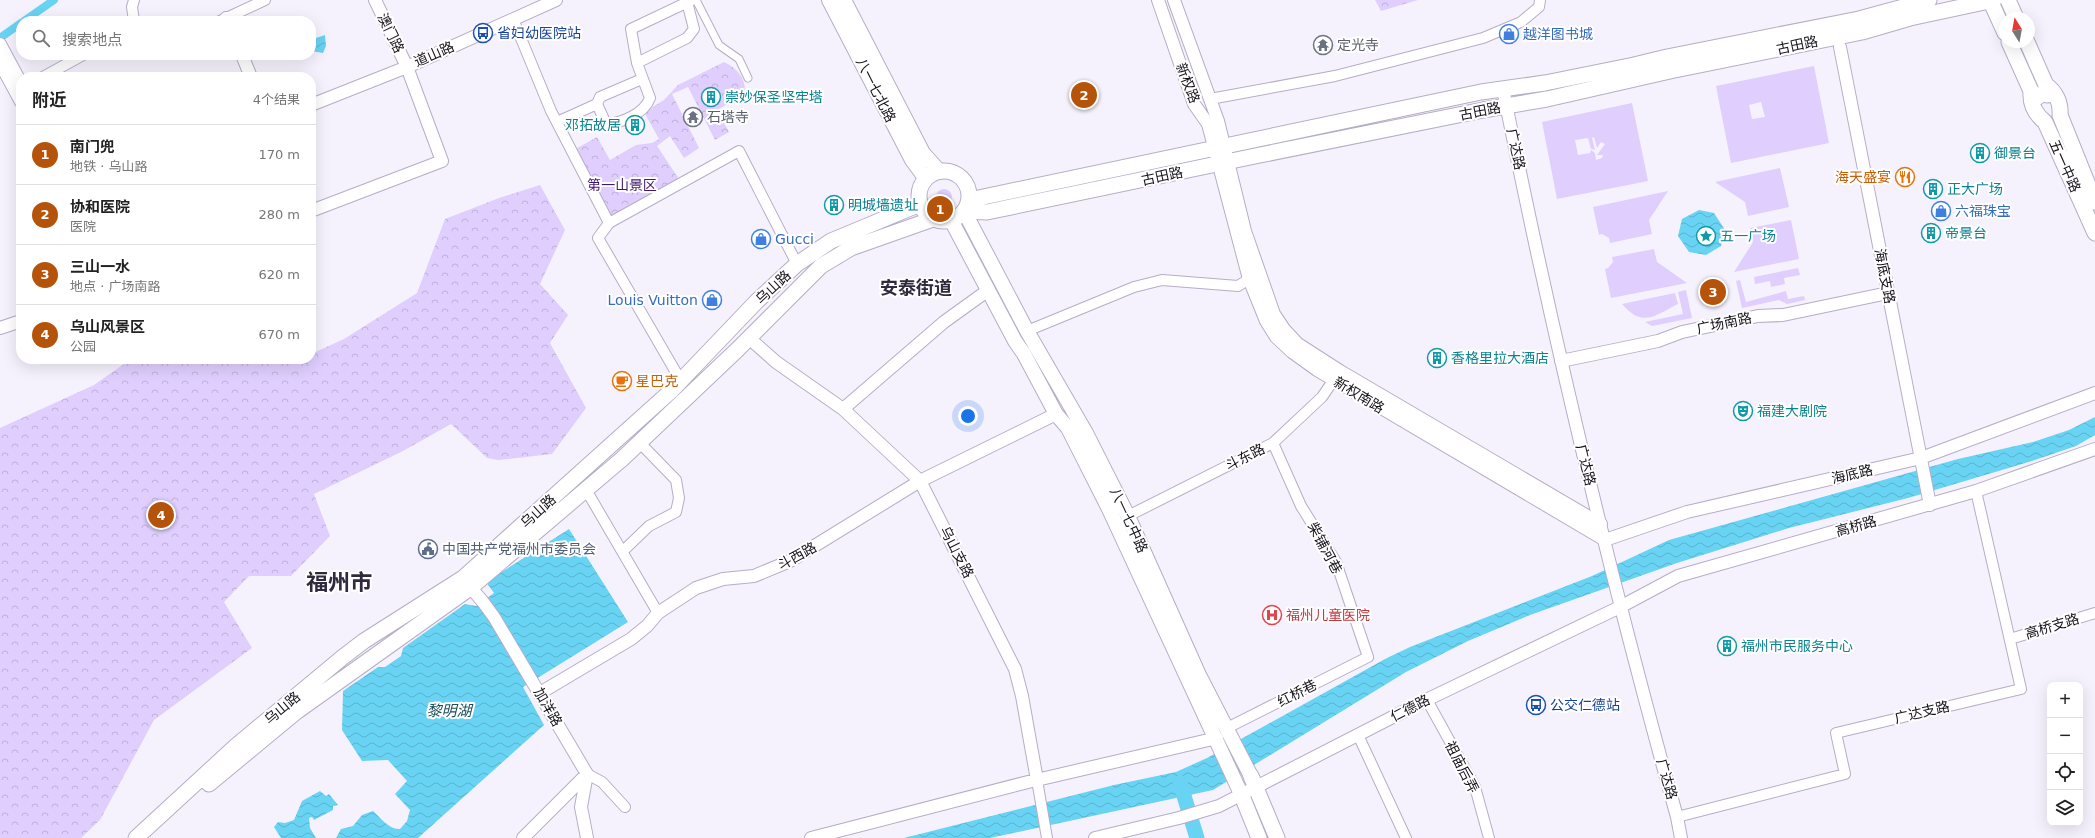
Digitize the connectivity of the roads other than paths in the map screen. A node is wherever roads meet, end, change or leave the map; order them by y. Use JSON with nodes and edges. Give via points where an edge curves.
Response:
{"nodes":[{"id":1,"x":134,"y":0,"type":"edge"},
{"id":2,"x":265,"y":0,"type":"edge"},
{"id":3,"x":375,"y":0,"type":"edge"},
{"id":4,"x":556,"y":0,"type":"edge"},
{"id":5,"x":829,"y":0,"type":"edge"},
{"id":6,"x":844,"y":0,"type":"edge"},
{"id":7,"x":1158,"y":0,"type":"edge"},
{"id":8,"x":1174,"y":0,"type":"edge"},
{"id":9,"x":1540,"y":0,"type":"edge"},
{"id":10,"x":1929,"y":0,"type":"edge"},
{"id":11,"x":1991,"y":0,"type":"edge"},
{"id":12,"x":2008,"y":0,"type":"edge"},
{"id":13,"x":691,"y":1,"type":"edge"},
{"id":14,"x":2013,"y":12,"type":"edge"},
{"id":15,"x":133,"y":16,"type":"edge"},
{"id":16,"x":232,"y":16,"type":"edge"},
{"id":17,"x":513,"y":19,"type":"junction"},
{"id":18,"x":1999,"y":19,"type":"edge"},
{"id":19,"x":0,"y":44,"type":"edge"},
{"id":20,"x":1840,"y":48,"type":"dead end"},
{"id":21,"x":2012,"y":48,"type":"edge"},
{"id":22,"x":2030,"y":48,"type":"edge"},
{"id":23,"x":74,"y":60,"type":"edge"},
{"id":24,"x":244,"y":60,"type":"edge"},
{"id":25,"x":636,"y":63,"type":"junction"},
{"id":26,"x":407,"y":67,"type":"junction"},
{"id":27,"x":2,"y":70,"type":"edge"},
{"id":28,"x":52,"y":72,"type":"edge"},
{"id":29,"x":249,"y":72,"type":"edge"},
{"id":30,"x":16,"y":74,"type":"edge"},
{"id":31,"x":748,"y":78,"type":"dead end"},
{"id":32,"x":642,"y":79,"type":"junction"},
{"id":33,"x":1503,"y":89,"type":"junction"},
{"id":34,"x":16,"y":94,"type":"edge"},
{"id":35,"x":1210,"y":99,"type":"junction"},
{"id":36,"x":316,"y":103,"type":"edge"},
{"id":37,"x":597,"y":104,"type":"junction"},
{"id":38,"x":1507,"y":106,"type":"junction"},
{"id":39,"x":557,"y":122,"type":"junction"},
{"id":40,"x":1220,"y":146,"type":"junction"},
{"id":41,"x":1224,"y":163,"type":"junction"},
{"id":42,"x":940,"y":172,"type":"junction"},
{"id":43,"x":926,"y":179,"type":"junction"},
{"id":44,"x":2095,"y":202,"type":"edge"},
{"id":45,"x":920,"y":204,"type":"junction"},
{"id":46,"x":967,"y":206,"type":"junction"},
{"id":47,"x":316,"y":209,"type":"edge"},
{"id":48,"x":933,"y":219,"type":"junction"},
{"id":49,"x":951,"y":220,"type":"junction"},
{"id":50,"x":609,"y":223,"type":"junction"},
{"id":51,"x":2095,"y":233,"type":"edge"},
{"id":52,"x":797,"y":264,"type":"junction"},
{"id":53,"x":1249,"y":279,"type":"junction"},
{"id":54,"x":987,"y":291,"type":"junction"},
{"id":55,"x":1888,"y":293,"type":"junction"},
{"id":56,"x":16,"y":323,"type":"edge"},
{"id":57,"x":0,"y":328,"type":"edge"},
{"id":58,"x":1028,"y":332,"type":"junction"},
{"id":59,"x":749,"y":338,"type":"junction"},
{"id":60,"x":1561,"y":361,"type":"junction"},
{"id":61,"x":1337,"y":376,"type":"junction"},
{"id":62,"x":681,"y":381,"type":"junction"},
{"id":63,"x":2095,"y":393,"type":"edge"},
{"id":64,"x":843,"y":409,"type":"junction"},
{"id":65,"x":1056,"y":414,"type":"junction"},
{"id":66,"x":639,"y":442,"type":"junction"},
{"id":67,"x":1273,"y":443,"type":"junction"},
{"id":68,"x":2095,"y":449,"type":"edge"},
{"id":69,"x":1921,"y":458,"type":"junction"},
{"id":70,"x":920,"y":481,"type":"junction"},
{"id":71,"x":585,"y":488,"type":"junction"},
{"id":72,"x":1976,"y":491,"type":"junction"},
{"id":73,"x":1930,"y":505,"type":"junction"},
{"id":74,"x":1128,"y":516,"type":"junction"},
{"id":75,"x":1601,"y":524,"type":"junction"},
{"id":76,"x":1607,"y":546,"type":"junction"},
{"id":77,"x":623,"y":551,"type":"junction"},
{"id":78,"x":466,"y":583,"type":"junction"},
{"id":79,"x":1620,"y":607,"type":"junction"},
{"id":80,"x":658,"y":613,"type":"junction"},
{"id":81,"x":2095,"y":613,"type":"edge"},
{"id":82,"x":2010,"y":639,"type":"junction"},
{"id":83,"x":1368,"y":657,"type":"joint"},
{"id":84,"x":540,"y":693,"type":"junction"},
{"id":85,"x":1427,"y":700,"type":"junction"},
{"id":86,"x":1223,"y":732,"type":"junction"},
{"id":87,"x":1358,"y":735,"type":"junction"},
{"id":88,"x":587,"y":774,"type":"junction"},
{"id":89,"x":1037,"y":780,"type":"junction"},
{"id":90,"x":1254,"y":782,"type":"junction"},
{"id":91,"x":1241,"y":792,"type":"junction"},
{"id":92,"x":625,"y":806,"type":"dead end"},
{"id":93,"x":1677,"y":817,"type":"junction"},
{"id":94,"x":1126,"y":835,"type":"edge"},
{"id":95,"x":136,"y":838,"type":"edge"},
{"id":96,"x":147,"y":838,"type":"edge"},
{"id":97,"x":524,"y":838,"type":"edge"},
{"id":98,"x":587,"y":838,"type":"edge"},
{"id":99,"x":812,"y":838,"type":"edge"},
{"id":100,"x":1047,"y":838,"type":"edge"},
{"id":101,"x":1095,"y":838,"type":"edge"},
{"id":102,"x":1260,"y":838,"type":"edge"},
{"id":103,"x":1277,"y":838,"type":"edge"},
{"id":104,"x":1406,"y":838,"type":"edge"},
{"id":105,"x":1489,"y":838,"type":"edge"},
{"id":106,"x":1681,"y":838,"type":"edge"}],
"edges":[{"from":1,"to":15,"type":"street"},
{"from":2,"to":16,"type":"street"},
{"from":3,"to":26,"type":"street","name":"澳门路"},
{"from":4,"to":17,"type":"street","name":"道山路"},
{"from":5,"to":43,"type":"main road","name":"八一七北路","via":[[912,160]]},
{"from":6,"to":42,"type":"main road","via":[[922,153]]},
{"from":7,"to":40,"type":"street","name":"新权路","via":[[1194,104]]},
{"from":8,"to":35,"type":"street","name":"新权路"},
{"from":9,"to":35,"type":"street","via":[[1539,7],[1521,22],[1483,38],[1336,76]]},
{"from":10,"to":33,"type":"main road","name":"古田路","via":[[1859,19],[1545,84]]},
{"from":11,"to":18,"type":"main road"},
{"from":11,"to":38,"type":"main road","name":"古田路","via":[[1910,18],[1862,32]]},
{"from":12,"to":14,"type":"main road"},
{"from":13,"to":25,"type":"street","via":[[694,29],[687,38]]},
{"from":13,"to":25,"type":"street","via":[[631,29]]},
{"from":13,"to":31,"type":"street","via":[[719,45],[739,59]]},
{"from":17,"to":26,"type":"street","name":"道山路"},
{"from":17,"to":39,"type":"street"},
{"from":19,"to":30,"type":"street"},
{"from":20,"to":55,"type":"street","name":"海底支路"},
{"from":21,"to":51,"type":"main road","name":"五一中路","via":[[2031,90],[2030,99],[2035,111],[2045,122]]},
{"from":22,"to":44,"type":"main road","name":"五一中路","via":[[2046,85],[2046,93],[2053,110],[2060,115]]},
{"from":23,"to":28,"type":"street"},
{"from":24,"to":29,"type":"street"},
{"from":25,"to":32,"type":"street"},
{"from":26,"to":36,"type":"street","name":"道山路"},
{"from":26,"to":47,"type":"street","name":"澳门路","via":[[442,161]]},
{"from":27,"to":34,"type":"street"},
{"from":32,"to":37,"type":"street","via":[[600,97]]},
{"from":32,"to":37,"type":"street","via":[[650,98],[642,112],[606,124]]},
{"from":33,"to":38,"type":"street","name":"广达路"},
{"from":33,"to":40,"type":"main road","name":"古田路"},
{"from":35,"to":40,"type":"street","name":"新权路"},
{"from":37,"to":39,"type":"street"},
{"from":38,"to":41,"type":"main road","name":"古田路"},
{"from":38,"to":60,"type":"street","name":"广达路"},
{"from":39,"to":50,"type":"street"},
{"from":40,"to":41,"type":"street","name":"新权路"},
{"from":40,"to":46,"type":"main road","name":"古田路"},
{"from":41,"to":46,"type":"main road","name":"古田路","via":[[987,212]]},
{"from":41,"to":53,"type":"street","name":"新权南路","via":[[1236,232]]},
{"from":41,"to":61,"type":"street","name":"新权南路","via":[[1274,314],[1298,344]]},
{"from":42,"to":43,"type":"main road"},
{"from":42,"to":46,"type":"main road","via":[[948,171],[962,178],[969,192]]},
{"from":43,"to":45,"type":"main road","via":[[920,190]]},
{"from":45,"to":48,"type":"main road"},
{"from":45,"to":52,"type":"main road","name":"乌山路","via":[[831,241]]},
{"from":46,"to":49,"type":"main road"},
{"from":46,"to":58,"type":"main road","name":"八一七中路"},
{"from":48,"to":49,"type":"main road"},
{"from":48,"to":59,"type":"main road","name":"乌山路","via":[[851,248],[821,266]]},
{"from":49,"to":54,"type":"main road","name":"八一七中路"},
{"from":50,"to":52,"type":"street","via":[[739,151]]},
{"from":50,"to":62,"type":"street","via":[[598,238]]},
{"from":52,"to":62,"type":"main road","name":"乌山路"},
{"from":53,"to":58,"type":"street","via":[[1238,286],[1162,280],[1134,287]]},
{"from":53,"to":61,"type":"street","name":"新权南路","via":[[1266,321],[1276,337],[1292,352]]},
{"from":54,"to":64,"type":"street","via":[[944,322]]},
{"from":54,"to":65,"type":"main road","name":"八一七中路"},
{"from":55,"to":60,"type":"street","name":"广场南路","via":[[1783,315],[1758,316],[1682,332],[1658,341]]},
{"from":55,"to":69,"type":"street","name":"海底支路"},
{"from":56,"to":57,"type":"street"},
{"from":58,"to":74,"type":"main road","name":"八一七中路","via":[[1086,433]]},
{"from":59,"to":64,"type":"street","name":"乌山支路","via":[[776,362]]},
{"from":59,"to":66,"type":"main road","name":"乌山路"},
{"from":60,"to":75,"type":"street","name":"广达路"},
{"from":61,"to":67,"type":"street","name":"斗东路","via":[[1322,397]]},
{"from":61,"to":75,"type":"street","name":"新权南路"},
{"from":61,"to":76,"type":"street","name":"新权南路"},
{"from":62,"to":78,"type":"main road","name":"乌山路"},
{"from":63,"to":69,"type":"street","name":"海底路"},
{"from":64,"to":70,"type":"street","name":"乌山支路"},
{"from":65,"to":70,"type":"street","name":"斗西路"},
{"from":65,"to":86,"type":"main road","name":"八一七中路","via":[[1068,428]]},
{"from":66,"to":71,"type":"main road","name":"乌山路"},
{"from":66,"to":77,"type":"street","via":[[676,480],[679,498],[676,512],[649,526]]},
{"from":67,"to":74,"type":"street","name":"斗东路"},
{"from":67,"to":83,"type":"street","name":"柴铺河巷","via":[[1301,506],[1336,562]]},
{"from":68,"to":72,"type":"street","name":"高桥路"},
{"from":69,"to":73,"type":"street","name":"海底支路"},
{"from":69,"to":76,"type":"street","name":"海底路","via":[[1687,512]]},
{"from":70,"to":80,"type":"street","name":"斗西路","via":[[790,561],[754,576],[708,583]]},
{"from":70,"to":89,"type":"street","name":"乌山支路","via":[[1015,669]]},
{"from":71,"to":77,"type":"street"},
{"from":71,"to":78,"type":"main road","name":"乌山路"},
{"from":72,"to":73,"type":"street","name":"高桥路"},
{"from":72,"to":82,"type":"street","name":"广达支路"},
{"from":73,"to":79,"type":"street","name":"高桥路","via":[[1678,576]]},
{"from":74,"to":86,"type":"main road","name":"八一七中路"},
{"from":75,"to":76,"type":"street","name":"广达路"},
{"from":76,"to":79,"type":"street","name":"广达路"},
{"from":77,"to":80,"type":"street"},
{"from":78,"to":84,"type":"street","name":"加洋路","via":[[483,602]]},
{"from":78,"to":95,"type":"main road","name":"乌山路","via":[[364,641],[343,657],[236,746]]},
{"from":78,"to":96,"type":"main road","name":"乌山路","via":[[296,712]]},
{"from":79,"to":85,"type":"street","name":"仁德路"},
{"from":79,"to":93,"type":"street","name":"广达路"},
{"from":80,"to":84,"type":"street","name":"斗西路","via":[[632,639]]},
{"from":81,"to":82,"type":"street","name":"高桥支路"},
{"from":82,"to":93,"type":"street","name":"广达支路","via":[[2021,689],[1836,733],[1846,774]]},
{"from":83,"to":86,"type":"street","name":"红桥巷"},
{"from":84,"to":88,"type":"street","name":"加洋路"},
{"from":85,"to":87,"type":"street","name":"仁德路"},
{"from":85,"to":105,"type":"street","name":"祖庙后弄","via":[[1475,787]]},
{"from":86,"to":89,"type":"street"},
{"from":86,"to":90,"type":"main road","name":"八一七中路"},
{"from":86,"to":91,"type":"main road","name":"八一七中路"},
{"from":87,"to":90,"type":"street","name":"仁德路"},
{"from":87,"to":104,"type":"street"},
{"from":88,"to":92,"type":"street","via":[[602,782]]},
{"from":88,"to":97,"type":"street"},
{"from":88,"to":98,"type":"street","via":[[581,807]]},
{"from":89,"to":99,"type":"street"},
{"from":89,"to":100,"type":"street","name":"乌山支路"},
{"from":90,"to":91,"type":"street","name":"仁德路"},
{"from":90,"to":103,"type":"main road","name":"八一七中路"},
{"from":91,"to":94,"type":"street","name":"仁德路","via":[[1201,812]]},
{"from":91,"to":102,"type":"main road","name":"八一七中路"},
{"from":93,"to":106,"type":"street","name":"广达路"},
{"from":94,"to":101,"type":"street"}]}
